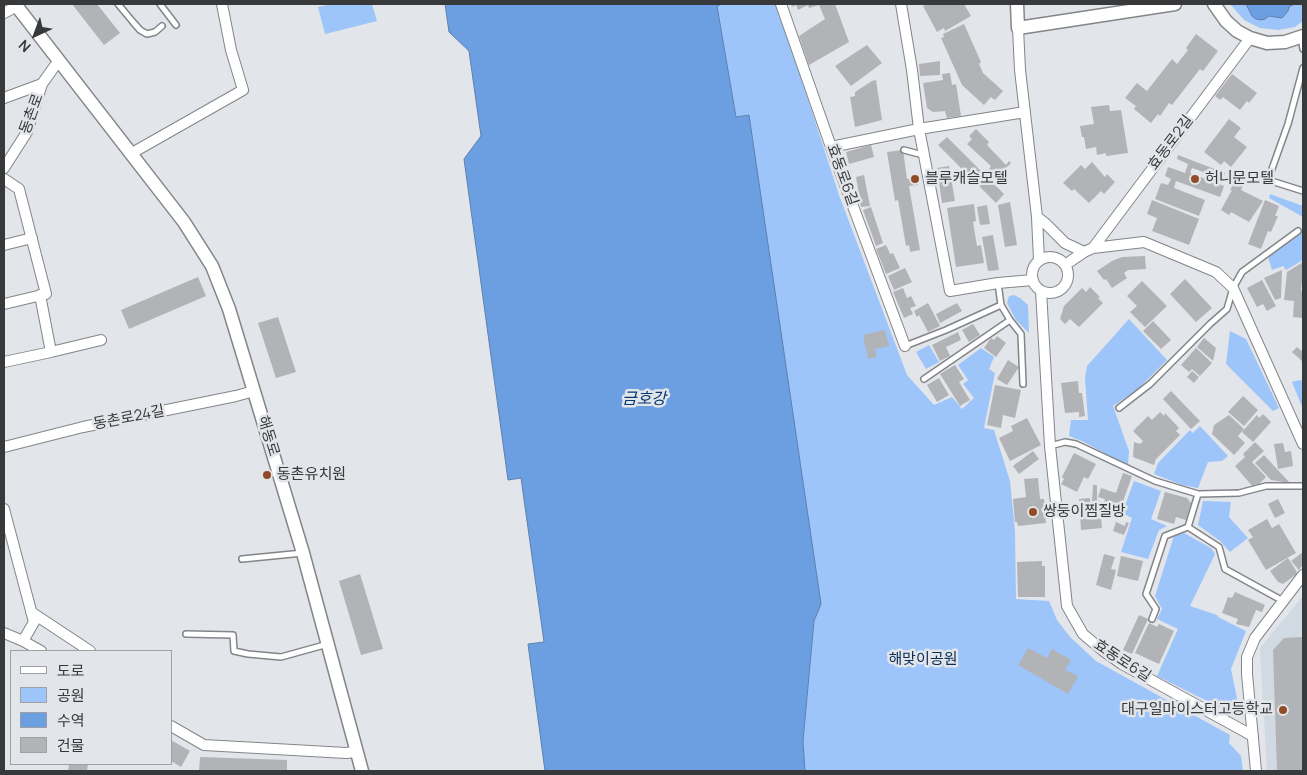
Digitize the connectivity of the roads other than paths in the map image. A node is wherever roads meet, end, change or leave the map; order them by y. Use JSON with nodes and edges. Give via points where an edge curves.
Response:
{"nodes":[{"id":1,"x":118,"y":4,"type":"edge"},
{"id":2,"x":160,"y":4,"type":"edge"},
{"id":3,"x":222,"y":4,"type":"edge"},
{"id":4,"x":781,"y":4,"type":"edge"},
{"id":5,"x":901,"y":4,"type":"edge"},
{"id":6,"x":1017,"y":4,"type":"edge"},
{"id":7,"x":1175,"y":4,"type":"edge"},
{"id":8,"x":1214,"y":4,"type":"edge"},
{"id":9,"x":16,"y":5,"type":"edge"},
{"id":10,"x":4,"y":13,"type":"edge"},
{"id":11,"x":176,"y":25,"type":"dead end"},
{"id":12,"x":162,"y":26,"type":"dead end"},
{"id":13,"x":1018,"y":28,"type":"junction"},
{"id":14,"x":1250,"y":38,"type":"junction"},
{"id":15,"x":1303,"y":41,"type":"edge"},
{"id":16,"x":59,"y":60,"type":"junction"},
{"id":17,"x":1303,"y":68,"type":"edge"},
{"id":18,"x":42,"y":84,"type":"junction"},
{"id":19,"x":4,"y":98,"type":"edge"},
{"id":20,"x":1025,"y":112,"type":"junction"},
{"id":21,"x":918,"y":129,"type":"junction"},
{"id":22,"x":831,"y":147,"type":"junction"},
{"id":23,"x":904,"y":150,"type":"dead end"},
{"id":24,"x":132,"y":153,"type":"junction"},
{"id":25,"x":923,"y":155,"type":"junction"},
{"id":26,"x":4,"y":168,"type":"edge"},
{"id":27,"x":4,"y":179,"type":"edge"},
{"id":28,"x":1303,"y":190,"type":"edge"},
{"id":29,"x":1036,"y":217,"type":"junction"},
{"id":30,"x":1298,"y":231,"type":"dead end"},
{"id":31,"x":32,"y":238,"type":"junction"},
{"id":32,"x":4,"y":245,"type":"edge"},
{"id":33,"x":1088,"y":250,"type":"junction"},
{"id":34,"x":1039,"y":260,"type":"junction"},
{"id":35,"x":1064,"y":265,"type":"junction"},
{"id":36,"x":1033,"y":280,"type":"junction"},
{"id":37,"x":998,"y":283,"type":"junction"},
{"id":38,"x":1233,"y":288,"type":"junction"},
{"id":39,"x":1041,"y":291,"type":"junction"},
{"id":40,"x":40,"y":295,"type":"junction"},
{"id":41,"x":4,"y":304,"type":"edge"},
{"id":42,"x":1001,"y":305,"type":"junction"},
{"id":43,"x":1010,"y":320,"type":"junction"},
{"id":44,"x":101,"y":340,"type":"dead end"},
{"id":45,"x":905,"y":346,"type":"joint"},
{"id":46,"x":51,"y":352,"type":"junction"},
{"id":47,"x":4,"y":362,"type":"edge"},
{"id":48,"x":924,"y":379,"type":"dead end"},
{"id":49,"x":1023,"y":384,"type":"dead end"},
{"id":50,"x":254,"y":391,"type":"junction"},
{"id":51,"x":1119,"y":408,"type":"dead end"},
{"id":52,"x":1303,"y":444,"type":"edge"},
{"id":53,"x":1050,"y":446,"type":"junction"},
{"id":54,"x":4,"y":447,"type":"edge"},
{"id":55,"x":1303,"y":486,"type":"edge"},
{"id":56,"x":1198,"y":494,"type":"junction"},
{"id":57,"x":4,"y":510,"type":"edge"},
{"id":58,"x":1188,"y":527,"type":"junction"},
{"id":59,"x":303,"y":553,"type":"junction"},
{"id":60,"x":242,"y":559,"type":"dead end"},
{"id":61,"x":1303,"y":575,"type":"edge"},
{"id":62,"x":1283,"y":601,"type":"junction"},
{"id":63,"x":31,"y":612,"type":"junction"},
{"id":64,"x":1152,"y":619,"type":"dead end"},
{"id":65,"x":4,"y":632,"type":"edge"},
{"id":66,"x":186,"y":634,"type":"dead end"},
{"id":67,"x":24,"y":641,"type":"junction"},
{"id":68,"x":328,"y":644,"type":"junction"},
{"id":69,"x":39,"y":650,"type":"edge"},
{"id":70,"x":85,"y":650,"type":"edge"},
{"id":71,"x":172,"y":727,"type":"edge"},
{"id":72,"x":1252,"y":736,"type":"junction"},
{"id":73,"x":356,"y":752,"type":"junction"},
{"id":74,"x":362,"y":771,"type":"edge"},
{"id":75,"x":1256,"y":771,"type":"edge"}],
"edges":[{"from":1,"to":12,"type":"lane","via":[[147,34]]},
{"from":2,"to":11,"type":"lane"},
{"from":3,"to":24,"type":"street","via":[[243,90]]},
{"from":4,"to":22,"type":"street","name":"효동로6길"},
{"from":5,"to":21,"type":"street"},
{"from":6,"to":13,"type":"street"},
{"from":7,"to":13,"type":"street"},
{"from":8,"to":14,"type":"street","via":[[1226,21]]},
{"from":9,"to":10,"type":"street"},
{"from":9,"to":16,"type":"street","name":"해동로"},
{"from":13,"to":20,"type":"street"},
{"from":14,"to":15,"type":"street","via":[[1267,43]]},
{"from":14,"to":33,"type":"street","name":"효동로2길"},
{"from":16,"to":18,"type":"street","name":"동촌로"},
{"from":16,"to":24,"type":"street","name":"해동로"},
{"from":17,"to":28,"type":"lane","via":[[1268,180]]},
{"from":18,"to":19,"type":"street"},
{"from":18,"to":26,"type":"street","name":"동촌로","via":[[27,132]]},
{"from":20,"to":21,"type":"street"},
{"from":20,"to":29,"type":"street"},
{"from":21,"to":22,"type":"street"},
{"from":21,"to":25,"type":"street"},
{"from":22,"to":45,"type":"street","name":"효동로6길"},
{"from":23,"to":25,"type":"lane"},
{"from":24,"to":50,"type":"street","name":"해동로","via":[[184,222],[212,266]]},
{"from":25,"to":37,"type":"street","via":[[950,291]]},
{"from":27,"to":31,"type":"street","via":[[19,189]]},
{"from":29,"to":33,"type":"street","via":[[1065,243]]},
{"from":29,"to":34,"type":"street"},
{"from":30,"to":38,"type":"lane","via":[[1242,272]]},
{"from":31,"to":32,"type":"street"},
{"from":31,"to":40,"type":"street","via":[[46,294]]},
{"from":33,"to":35,"type":"street"},
{"from":33,"to":38,"type":"street","via":[[1144,242],[1216,272]]},
{"from":34,"to":35,"type":"street","via":[[1050,257]]},
{"from":34,"to":36,"type":"street","via":[[1032,270]]},
{"from":35,"to":39,"type":"street","via":[[1067,276],[1063,287],[1053,292]]},
{"from":36,"to":37,"type":"street"},
{"from":36,"to":39,"type":"street"},
{"from":37,"to":42,"type":"lane"},
{"from":38,"to":51,"type":"lane","via":[[1227,309],[1150,384]]},
{"from":38,"to":52,"type":"street"},
{"from":39,"to":53,"type":"street","name":"효동로6길"},
{"from":40,"to":41,"type":"street"},
{"from":40,"to":46,"type":"street"},
{"from":42,"to":43,"type":"lane"},
{"from":42,"to":45,"type":"lane"},
{"from":43,"to":48,"type":"lane"},
{"from":43,"to":49,"type":"lane","via":[[1021,334]]},
{"from":44,"to":46,"type":"street"},
{"from":46,"to":47,"type":"street"},
{"from":50,"to":54,"type":"street","name":"동촌로24길"},
{"from":50,"to":59,"type":"street","name":"해동로"},
{"from":53,"to":56,"type":"lane","via":[[1065,442],[1076,444],[1155,481]]},
{"from":53,"to":72,"type":"street","name":"효동로6길","via":[[1067,606],[1083,634],[1122,664]]},
{"from":55,"to":56,"type":"lane","via":[[1266,486],[1239,493]]},
{"from":56,"to":58,"type":"lane"},
{"from":57,"to":63,"type":"street"},
{"from":58,"to":62,"type":"lane","via":[[1219,547],[1225,568]]},
{"from":58,"to":64,"type":"lane","via":[[1165,536],[1146,594],[1156,608]]},
{"from":59,"to":60,"type":"lane"},
{"from":59,"to":68,"type":"street","name":"해동로"},
{"from":61,"to":62,"type":"street"},
{"from":62,"to":72,"type":"street","via":[[1255,638],[1247,657]]},
{"from":63,"to":67,"type":"street","via":[[34,622]]},
{"from":63,"to":70,"type":"street"},
{"from":65,"to":67,"type":"street"},
{"from":66,"to":68,"type":"lane","via":[[233,635],[234,651],[281,657]]},
{"from":67,"to":69,"type":"street"},
{"from":68,"to":73,"type":"street","name":"해동로"},
{"from":71,"to":73,"type":"street","via":[[204,745]]},
{"from":72,"to":75,"type":"street"},
{"from":73,"to":74,"type":"street","name":"해동로"}]}
